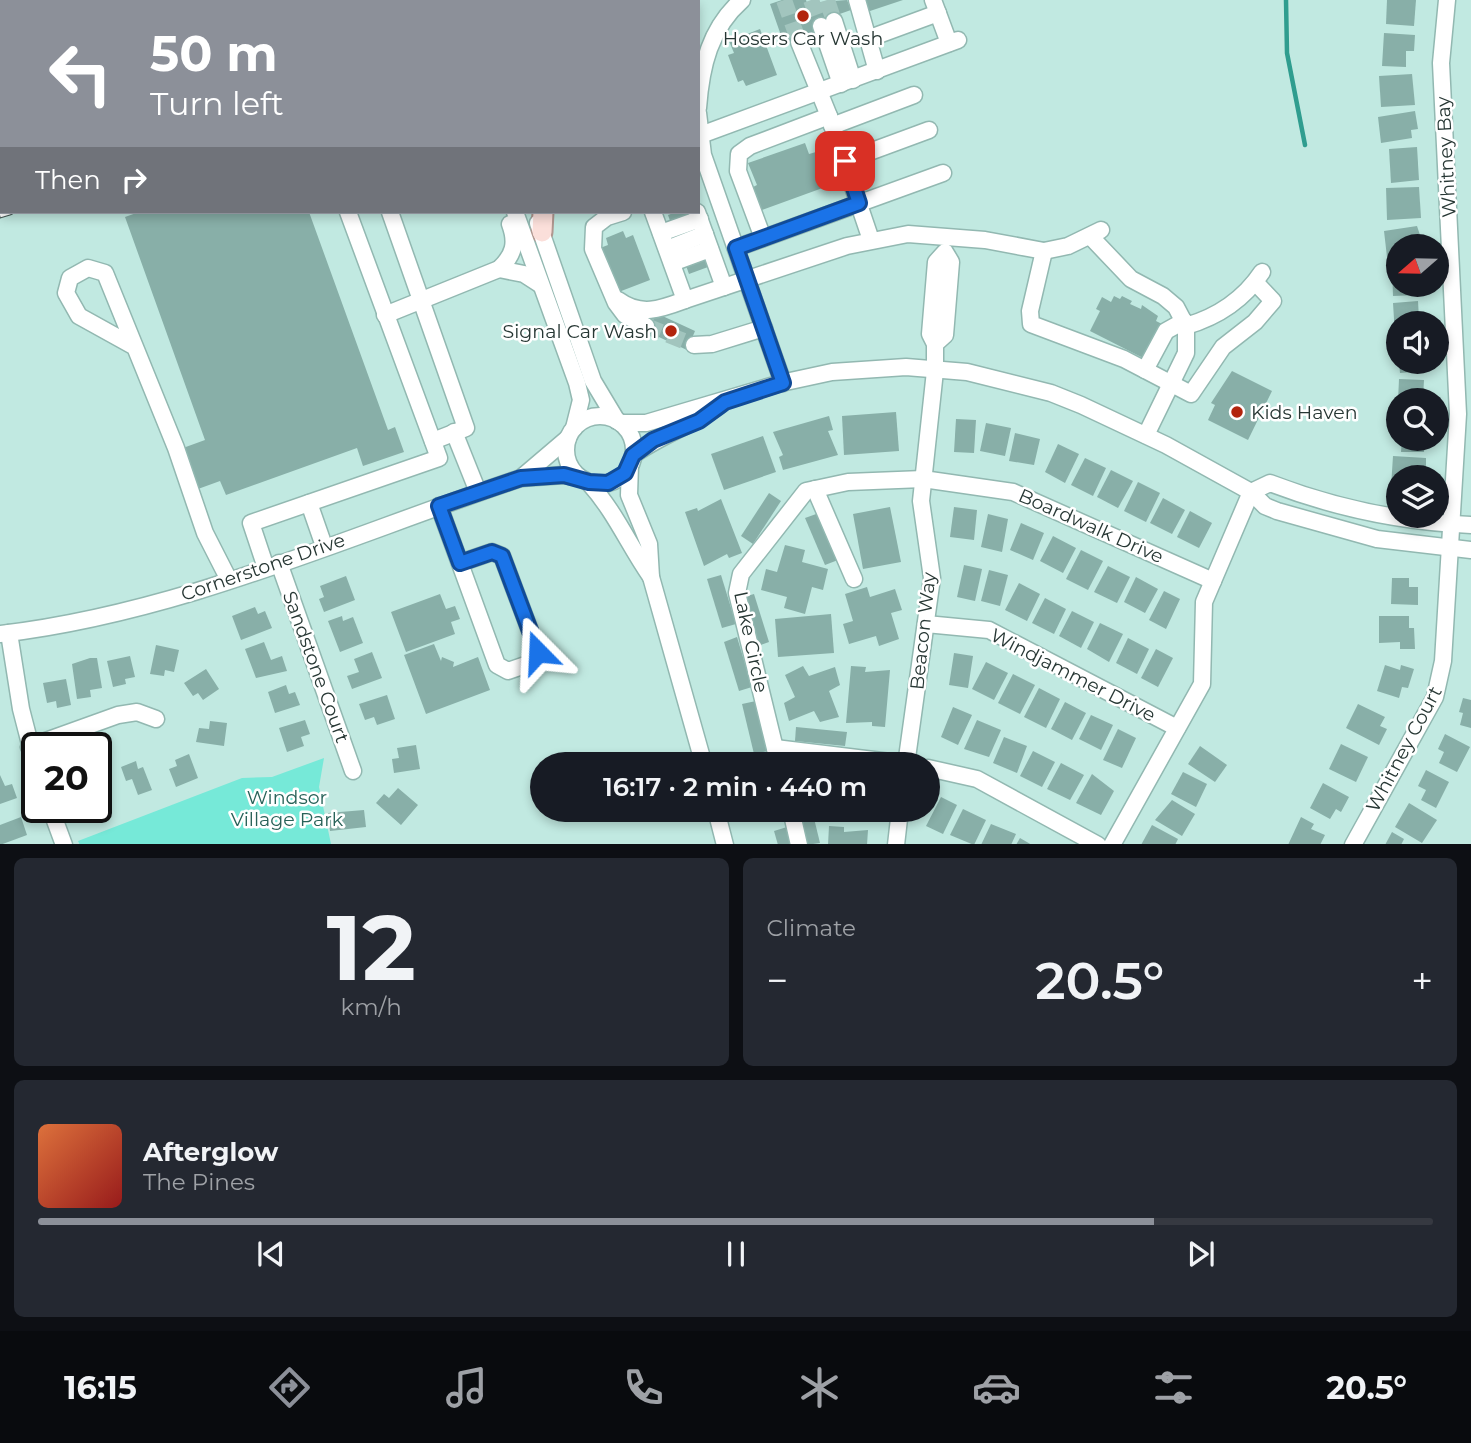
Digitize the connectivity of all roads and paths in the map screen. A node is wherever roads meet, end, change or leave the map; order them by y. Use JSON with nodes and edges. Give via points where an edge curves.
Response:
{"nodes":[{"id":1,"x":743,"y":0,"type":"edge"},
{"id":2,"x":857,"y":0,"type":"edge"},
{"id":3,"x":1447,"y":0,"type":"edge"},
{"id":4,"x":935,"y":7,"type":"edge"},
{"id":5,"x":827,"y":23,"type":"tunnel mouth"},
{"id":6,"x":870,"y":38,"type":"junction"},
{"id":7,"x":704,"y":42,"type":"edge"},
{"id":8,"x":799,"y":42,"type":"tunnel mouth"},
{"id":9,"x":877,"y":71,"type":"junction"},
{"id":10,"x":847,"y":82,"type":"junction"},
{"id":11,"x":700,"y":89,"type":"edge"},
{"id":12,"x":819,"y":92,"type":"junction"},
{"id":13,"x":914,"y":95,"type":"dead end"},
{"id":14,"x":830,"y":121,"type":"junction"},
{"id":15,"x":929,"y":130,"type":"dead end"},
{"id":16,"x":700,"y":136,"type":"edge"},
{"id":17,"x":700,"y":144,"type":"edge"},
{"id":18,"x":845,"y":161,"type":"junction"},
{"id":19,"x":943,"y":173,"type":"dead end"},
{"id":20,"x":705,"y":186,"type":"edge"},
{"id":21,"x":859,"y":203,"type":"junction"},
{"id":22,"x":349,"y":214,"type":"edge"},
{"id":23,"x":391,"y":214,"type":"edge"},
{"id":24,"x":507,"y":214,"type":"edge"},
{"id":25,"x":515,"y":214,"type":"edge"},
{"id":26,"x":535,"y":214,"type":"edge"},
{"id":27,"x":543,"y":214,"type":"edge"},
{"id":28,"x":617,"y":214,"type":"edge"},
{"id":29,"x":654,"y":214,"type":"edge"},
{"id":30,"x":703,"y":228,"type":"edge"},
{"id":31,"x":542,"y":232,"type":"junction"},
{"id":32,"x":947,"y":235,"type":"junction"},
{"id":33,"x":763,"y":238,"type":"junction"},
{"id":34,"x":871,"y":240,"type":"junction"},
{"id":35,"x":667,"y":248,"type":"junction"},
{"id":36,"x":736,"y":248,"type":"junction"},
{"id":37,"x":1044,"y":251,"type":"junction"},
{"id":38,"x":499,"y":269,"type":"junction"},
{"id":39,"x":747,"y":280,"type":"junction"},
{"id":40,"x":541,"y":285,"type":"junction"},
{"id":41,"x":724,"y":287,"type":"junction"},
{"id":42,"x":614,"y":296,"type":"junction"},
{"id":43,"x":421,"y":300,"type":"junction"},
{"id":44,"x":685,"y":300,"type":"junction"},
{"id":45,"x":385,"y":315,"type":"junction"},
{"id":46,"x":1185,"y":324,"type":"junction"},
{"id":47,"x":646,"y":326,"type":"tunnel mouth"},
{"id":48,"x":765,"y":328,"type":"junction"},
{"id":49,"x":694,"y":345,"type":"tunnel mouth"},
{"id":50,"x":135,"y":347,"type":"junction"},
{"id":51,"x":1145,"y":370,"type":"junction"},
{"id":52,"x":935,"y":371,"type":"junction"},
{"id":53,"x":783,"y":383,"type":"junction"},
{"id":54,"x":1170,"y":383,"type":"junction"},
{"id":55,"x":725,"y":402,"type":"junction"},
{"id":56,"x":619,"y":422,"type":"junction"},
{"id":57,"x":454,"y":432,"type":"junction"},
{"id":58,"x":571,"y":433,"type":"junction"},
{"id":59,"x":1146,"y":435,"type":"junction"},
{"id":60,"x":433,"y":441,"type":"junction"},
{"id":61,"x":632,"y":460,"type":"junction"},
{"id":62,"x":521,"y":478,"type":"junction"},
{"id":63,"x":923,"y":479,"type":"junction"},
{"id":64,"x":584,"y":480,"type":"junction"},
{"id":65,"x":815,"y":489,"type":"junction"},
{"id":66,"x":478,"y":492,"type":"junction"},
{"id":67,"x":1251,"y":492,"type":"junction"},
{"id":68,"x":309,"y":503,"type":"junction"},
{"id":69,"x":439,"y":506,"type":"junction"},
{"id":70,"x":1450,"y":524,"type":"junction"},
{"id":71,"x":1471,"y":525,"type":"edge"},
{"id":72,"x":324,"y":547,"type":"junction"},
{"id":73,"x":1449,"y":548,"type":"junction"},
{"id":74,"x":1471,"y":550,"type":"edge"},
{"id":75,"x":460,"y":563,"type":"junction"},
{"id":76,"x":273,"y":565,"type":"junction"},
{"id":77,"x":650,"y":576,"type":"junction"},
{"id":78,"x":854,"y":579,"type":"dead end"},
{"id":79,"x":229,"y":580,"type":"junction"},
{"id":80,"x":1213,"y":581,"type":"junction"},
{"id":81,"x":926,"y":624,"type":"junction"},
{"id":82,"x":5,"y":633,"type":"edge"},
{"id":83,"x":156,"y":719,"type":"dead end"},
{"id":84,"x":1177,"y":728,"type":"junction"},
{"id":85,"x":26,"y":732,"type":"edge"},
{"id":86,"x":71,"y":732,"type":"edge"},
{"id":87,"x":775,"y":748,"type":"junction"},
{"id":88,"x":700,"y":752,"type":"edge"},
{"id":89,"x":776,"y":752,"type":"edge"},
{"id":90,"x":808,"y":752,"type":"edge"},
{"id":91,"x":910,"y":752,"type":"edge"},
{"id":92,"x":353,"y":771,"type":"dead end"},
{"id":93,"x":940,"y":771,"type":"edge"},
{"id":94,"x":719,"y":822,"type":"edge"},
{"id":95,"x":794,"y":822,"type":"edge"},
{"id":96,"x":899,"y":822,"type":"edge"},
{"id":97,"x":56,"y":823,"type":"edge"},
{"id":98,"x":64,"y":844,"type":"edge"},
{"id":99,"x":725,"y":844,"type":"edge"},
{"id":100,"x":799,"y":844,"type":"edge"},
{"id":101,"x":896,"y":844,"type":"edge"},
{"id":102,"x":1096,"y":844,"type":"edge"},
{"id":103,"x":1113,"y":844,"type":"edge"},
{"id":104,"x":1354,"y":844,"type":"edge"}],
"edges":[{"from":1,"to":7,"type":"street"},
{"from":2,"to":6,"type":"street"},
{"from":3,"to":70,"type":"street","name":"Whitney Bay","via":[[1441,63],[1458,373]]},
{"from":4,"to":6,"type":"street"},
{"from":4,"to":9,"type":"street","via":[[953,41]]},
{"from":5,"to":10,"type":"street"},
{"from":6,"to":9,"type":"street"},
{"from":7,"to":11,"type":"street"},
{"from":8,"to":12,"type":"street"},
{"from":9,"to":10,"type":"street"},
{"from":10,"to":12,"type":"street"},
{"from":12,"to":14,"type":"street"},
{"from":12,"to":16,"type":"street"},
{"from":13,"to":14,"type":"street"},
{"from":14,"to":18,"type":"street"},
{"from":14,"to":33,"type":"street","via":[[750,146],[739,154],[738,171]]},
{"from":15,"to":18,"type":"street"},
{"from":17,"to":20,"type":"street"},
{"from":18,"to":21,"type":"street"},
{"from":19,"to":21,"type":"street"},
{"from":20,"to":36,"type":"street"},
{"from":21,"to":33,"type":"street"},
{"from":21,"to":34,"type":"street"},
{"from":22,"to":45,"type":"street"},
{"from":23,"to":43,"type":"street"},
{"from":24,"to":38,"type":"street","via":[[515,243]]},
{"from":25,"to":40,"type":"street"},
{"from":26,"to":31,"type":"street"},
{"from":27,"to":31,"type":"main road"},
{"from":28,"to":42,"type":"street","via":[[594,227],[592,235],[593,249]]},
{"from":29,"to":35,"type":"street"},
{"from":30,"to":35,"type":"street"},
{"from":30,"to":35,"type":"street"},
{"from":30,"to":41,"type":"street"},
{"from":31,"to":56,"type":"street","via":[[593,381]]},
{"from":32,"to":34,"type":"street","via":[[908,234]]},
{"from":32,"to":37,"type":"street"},
{"from":32,"to":52,"type":"street","name":"Beacon Way","via":[[945,252],[951,262],[945,335],[935,344]]},
{"from":33,"to":36,"type":"street"},
{"from":34,"to":39,"type":"street"},
{"from":35,"to":44,"type":"street"},
{"from":36,"to":39,"type":"street"},
{"from":37,"to":46,"type":"street","via":[[1096,233],[1115,265],[1163,296]]},
{"from":37,"to":51,"type":"street","via":[[1031,324]]},
{"from":38,"to":40,"type":"street","via":[[524,274]]},
{"from":38,"to":43,"type":"street"},
{"from":39,"to":41,"type":"street"},
{"from":39,"to":48,"type":"street"},
{"from":40,"to":58,"type":"street","via":[[581,400]]},
{"from":41,"to":44,"type":"street"},
{"from":42,"to":44,"type":"street","via":[[642,311]]},
{"from":42,"to":47,"type":"street","via":[[625,315]]},
{"from":43,"to":45,"type":"street"},
{"from":43,"to":57,"type":"street","via":[[466,428]]},
{"from":45,"to":60,"type":"street"},
{"from":46,"to":51,"type":"street","via":[[1166,331]]},
{"from":46,"to":54,"type":"street","via":[[1186,353]]},
{"from":46,"to":54,"type":"street","via":[[1227,307],[1258,277],[1273,302],[1223,347],[1191,394]]},
{"from":48,"to":49,"type":"street"},
{"from":48,"to":53,"type":"street"},
{"from":50,"to":50,"type":"street","via":[[105,273],[88,268],[70,278],[66,293],[79,316]]},
{"from":50,"to":79,"type":"street","via":[[205,533]]},
{"from":51,"to":54,"type":"street"},
{"from":52,"to":53,"type":"street","via":[[857,369]]},
{"from":52,"to":59,"type":"street","via":[[998,378],[1051,393]]},
{"from":52,"to":63,"type":"street","name":"Beacon Way"},
{"from":53,"to":55,"type":"street"},
{"from":54,"to":59,"type":"street"},
{"from":55,"to":56,"type":"street","via":[[646,423]]},
{"from":55,"to":61,"type":"street","via":[[699,421],[663,435]]},
{"from":56,"to":58,"type":"street","via":[[608,417],[589,418]]},
{"from":56,"to":61,"type":"street","via":[[633,443]]},
{"from":57,"to":60,"type":"street"},
{"from":57,"to":66,"type":"street"},
{"from":58,"to":62,"type":"street","name":"Cornerstone Drive"},
{"from":58,"to":64,"type":"street","via":[[567,460]]},
{"from":59,"to":67,"type":"street"},
{"from":60,"to":68,"type":"street","via":[[439,458]]},
{"from":61,"to":64,"type":"street","via":[[625,473],[608,483]]},
{"from":61,"to":77,"type":"street","via":[[629,495],[649,544]]},
{"from":62,"to":64,"type":"street","name":"Cornerstone Drive","via":[[564,475]]},
{"from":62,"to":66,"type":"street","name":"Cornerstone Drive"},
{"from":63,"to":65,"type":"street","via":[[848,482]]},
{"from":63,"to":80,"type":"street","name":"Boardwalk Drive","via":[[1013,492]]},
{"from":63,"to":81,"type":"street","name":"Beacon Way","via":[[921,501],[932,578]]},
{"from":64,"to":77,"type":"street","via":[[618,519]]},
{"from":65,"to":78,"type":"street"},
{"from":65,"to":87,"type":"street","name":"Lake Circle","via":[[806,491],[741,574],[737,593]]},
{"from":66,"to":69,"type":"street","name":"Cornerstone Drive"},
{"from":67,"to":70,"type":"street","via":[[1270,483],[1324,502]]},
{"from":67,"to":73,"type":"street","via":[[1265,506],[1326,527]]},
{"from":67,"to":80,"type":"street"},
{"from":68,"to":72,"type":"street"},
{"from":68,"to":76,"type":"street","name":"Sandstone Court","via":[[251,523]]},
{"from":69,"to":72,"type":"street","name":"Cornerstone Drive"},
{"from":69,"to":75,"type":"street"},
{"from":70,"to":71,"type":"street"},
{"from":70,"to":73,"type":"street","name":"Whitney Court"},
{"from":72,"to":76,"type":"street","name":"Cornerstone Drive"},
{"from":73,"to":74,"type":"street"},
{"from":73,"to":104,"type":"street","name":"Whitney Court","via":[[1443,661],[1435,697]]},
{"from":75,"to":75,"type":"street","via":[[498,665],[508,671],[534,662],[538,652],[502,556],[492,552]]},
{"from":76,"to":79,"type":"street","name":"Cornerstone Drive"},
{"from":76,"to":92,"type":"street","name":"Sandstone Court"},
{"from":77,"to":88,"type":"street"},
{"from":79,"to":82,"type":"street","name":"Cornerstone Drive","via":[[136,607]]},
{"from":80,"to":84,"type":"street","via":[[1204,602],[1202,684]]},
{"from":81,"to":84,"type":"street","name":"Windjammer Drive","via":[[989,630]]},
{"from":81,"to":91,"type":"street","name":"Beacon Way"},
{"from":82,"to":85,"type":"street"},
{"from":83,"to":86,"type":"street","via":[[137,712]]},
{"from":84,"to":103,"type":"street"},
{"from":87,"to":89,"type":"street","name":"Lake Circle"},
{"from":87,"to":90,"type":"street"},
{"from":93,"to":102,"type":"street","via":[[977,779]]},
{"from":94,"to":99,"type":"street"},
{"from":95,"to":100,"type":"street"},
{"from":96,"to":101,"type":"street"},
{"from":97,"to":98,"type":"street"}]}
